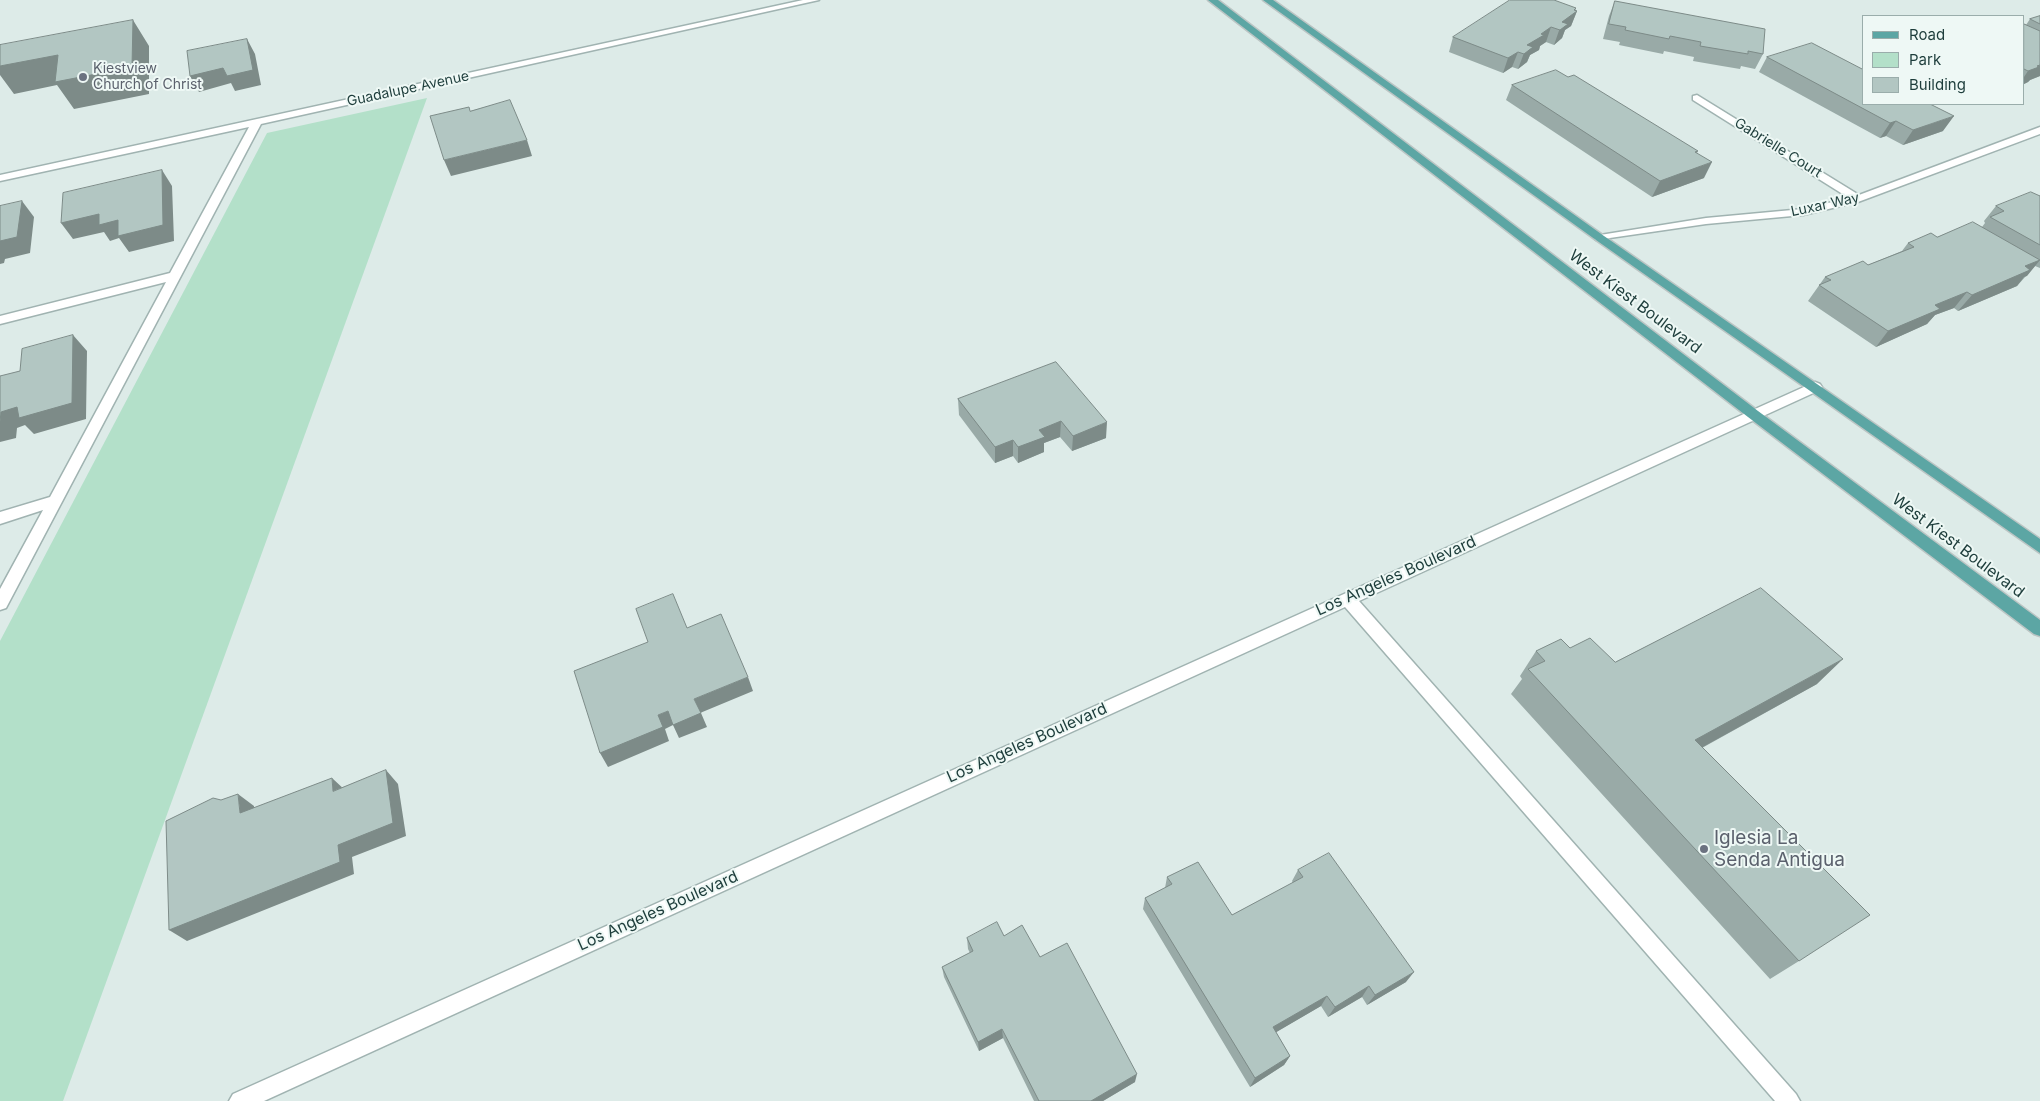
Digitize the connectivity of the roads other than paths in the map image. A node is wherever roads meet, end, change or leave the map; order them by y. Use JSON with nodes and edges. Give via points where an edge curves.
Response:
{"nodes":[{"id":1,"x":815,"y":0,"type":"edge"},
{"id":2,"x":1212,"y":0,"type":"edge"},
{"id":3,"x":1267,"y":0,"type":"edge"},
{"id":4,"x":1697,"y":98,"type":"dead end"},
{"id":5,"x":257,"y":122,"type":"junction"},
{"id":6,"x":2040,"y":130,"type":"edge"},
{"id":7,"x":0,"y":178,"type":"edge"},
{"id":8,"x":1858,"y":199,"type":"junction"},
{"id":9,"x":1600,"y":238,"type":"junction"},
{"id":10,"x":175,"y":276,"type":"junction"},
{"id":11,"x":0,"y":320,"type":"edge"},
{"id":12,"x":1815,"y":387,"type":"junction"},
{"id":13,"x":1753,"y":414,"type":"junction"},
{"id":14,"x":55,"y":501,"type":"junction"},
{"id":15,"x":0,"y":518,"type":"edge"},
{"id":16,"x":2040,"y":547,"type":"edge"},
{"id":17,"x":1347,"y":598,"type":"junction"},
{"id":18,"x":0,"y":604,"type":"edge"},
{"id":19,"x":2040,"y":629,"type":"edge"},
{"id":20,"x":240,"y":1101,"type":"edge"},
{"id":21,"x":1789,"y":1101,"type":"edge"}],
"edges":[{"from":1,"to":5,"type":"street","name":"Guadalupe Avenue"},
{"from":2,"to":13,"type":"main road","name":"West Kiest Boulevard"},
{"from":3,"to":9,"type":"main road","name":"West Kiest Boulevard"},
{"from":4,"to":8,"type":"street","name":"Gabrielle Court"},
{"from":5,"to":7,"type":"street","name":"Guadalupe Avenue"},
{"from":5,"to":10,"type":"street"},
{"from":6,"to":8,"type":"street","name":"Luxar Way"},
{"from":8,"to":9,"type":"street","name":"Luxar Way","via":[[1803,212],[1706,221]]},
{"from":9,"to":12,"type":"main road","name":"West Kiest Boulevard"},
{"from":10,"to":11,"type":"street"},
{"from":10,"to":14,"type":"street"},
{"from":12,"to":13,"type":"street","name":"Los Angeles Boulevard"},
{"from":12,"to":16,"type":"main road","name":"West Kiest Boulevard"},
{"from":13,"to":17,"type":"street","name":"Los Angeles Boulevard"},
{"from":13,"to":19,"type":"main road","name":"West Kiest Boulevard"},
{"from":14,"to":15,"type":"street"},
{"from":14,"to":18,"type":"street"},
{"from":17,"to":20,"type":"street","name":"Los Angeles Boulevard"},
{"from":17,"to":21,"type":"street"}]}
